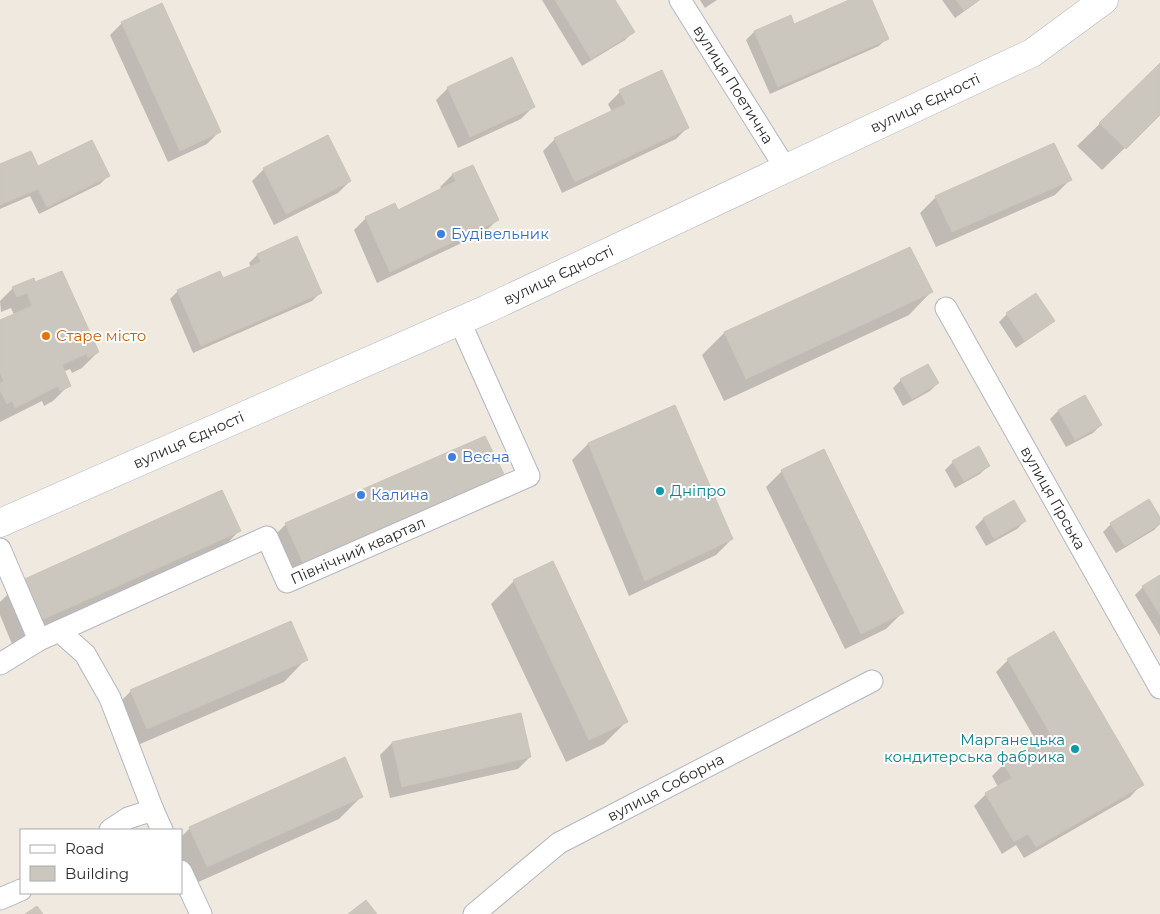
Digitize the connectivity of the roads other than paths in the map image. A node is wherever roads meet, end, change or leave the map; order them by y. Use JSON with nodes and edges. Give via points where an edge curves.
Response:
{"nodes":[{"id":1,"x":680,"y":0,"type":"edge"},
{"id":2,"x":1104,"y":0,"type":"edge"},
{"id":3,"x":786,"y":169,"type":"junction"},
{"id":4,"x":946,"y":308,"type":"dead end"},
{"id":5,"x":460,"y":322,"type":"junction"},
{"id":6,"x":0,"y":523,"type":"edge"},
{"id":7,"x":0,"y":550,"type":"edge"},
{"id":8,"x":59,"y":631,"type":"junction"},
{"id":9,"x":39,"y":640,"type":"junction"},
{"id":10,"x":0,"y":664,"type":"edge"},
{"id":11,"x":872,"y":680,"type":"dead end"},
{"id":12,"x":1160,"y":688,"type":"edge"},
{"id":13,"x":153,"y":810,"type":"junction"},
{"id":14,"x":112,"y":829,"type":"edge"},
{"id":15,"x":162,"y":829,"type":"edge"},
{"id":16,"x":182,"y":873,"type":"edge"},
{"id":17,"x":20,"y":890,"type":"edge"},
{"id":18,"x":0,"y":899,"type":"edge"},
{"id":19,"x":201,"y":914,"type":"edge"},
{"id":20,"x":474,"y":914,"type":"edge"}],
"edges":[{"from":1,"to":3,"type":"street","name":"вулиця Поетична"},
{"from":2,"to":3,"type":"street","name":"вулиця Єдності","via":[[1032,53]]},
{"from":3,"to":5,"type":"street","name":"вулиця Єдності"},
{"from":4,"to":12,"type":"street","name":"вулиця Гірська"},
{"from":5,"to":6,"type":"street","name":"вулиця Єдності"},
{"from":5,"to":8,"type":"street","name":"Північний квартал","via":[[528,476],[287,582],[267,537]]},
{"from":7,"to":9,"type":"street"},
{"from":8,"to":9,"type":"street","name":"Північний квартал"},
{"from":8,"to":13,"type":"street","via":[[84,654],[110,698]]},
{"from":9,"to":10,"type":"street","name":"Північний квартал"},
{"from":11,"to":20,"type":"street","name":"вулиця Соборна","via":[[560,843]]},
{"from":13,"to":14,"type":"street","via":[[128,818]]},
{"from":13,"to":15,"type":"street"},
{"from":16,"to":19,"type":"street"},
{"from":17,"to":18,"type":"street"}]}
